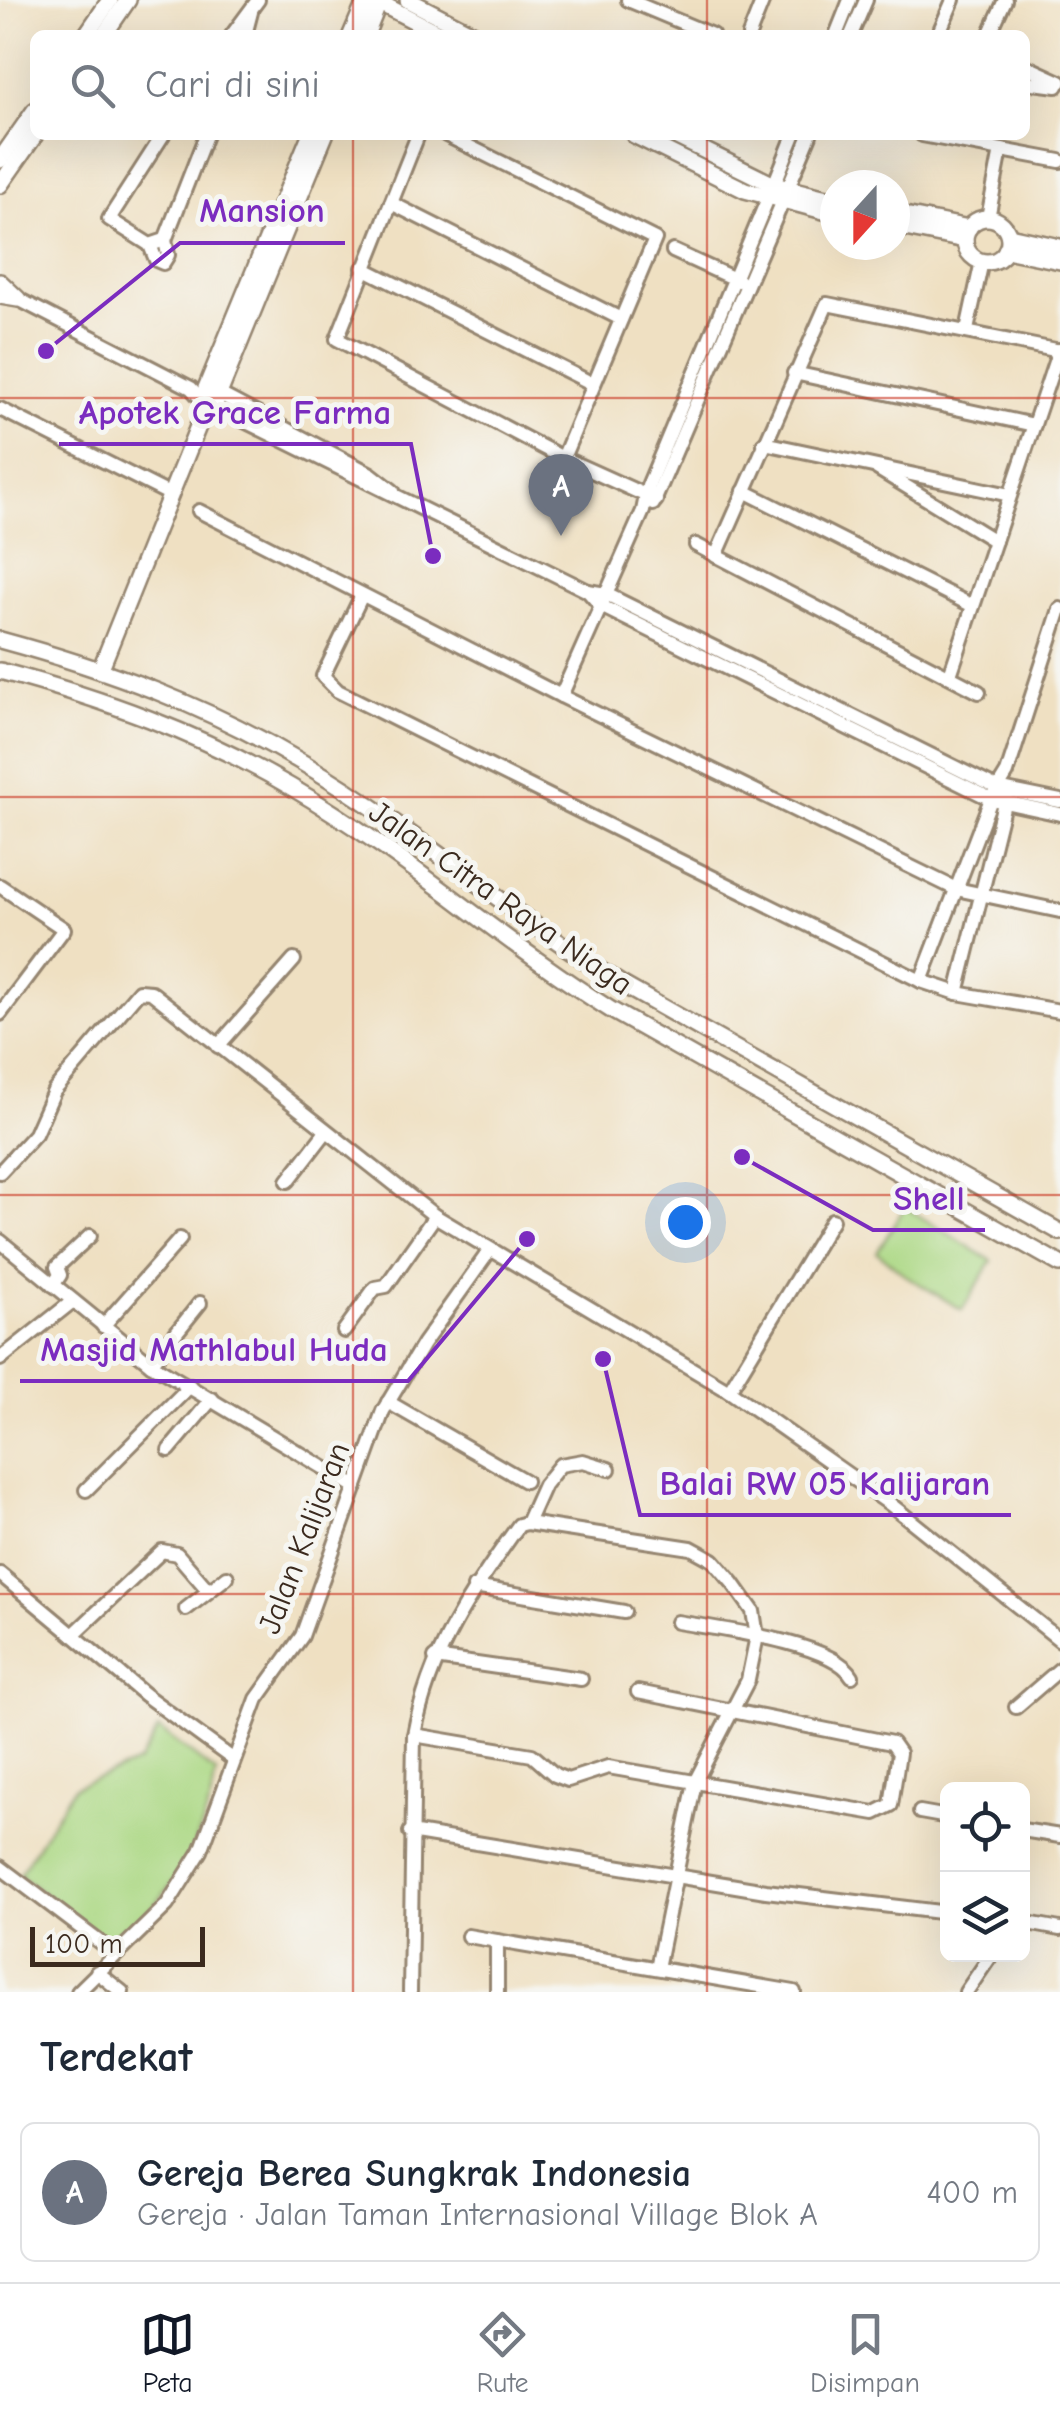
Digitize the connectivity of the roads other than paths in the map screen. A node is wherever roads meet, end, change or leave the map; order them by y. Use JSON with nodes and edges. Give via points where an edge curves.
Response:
{"nodes":[{"id":1,"x":110,"y":0,"type":"edge"},
{"id":2,"x":128,"y":0,"type":"edge"},
{"id":3,"x":408,"y":0,"type":"edge"},
{"id":4,"x":628,"y":0,"type":"edge"},
{"id":5,"x":763,"y":0,"type":"edge"},
{"id":6,"x":850,"y":0,"type":"edge"},
{"id":7,"x":866,"y":0,"type":"edge"},
{"id":8,"x":953,"y":0,"type":"edge"},
{"id":9,"x":1004,"y":0,"type":"edge"},
{"id":10,"x":375,"y":1,"type":"edge"},
{"id":11,"x":255,"y":5,"type":"edge"},
{"id":12,"x":89,"y":30,"type":"edge"},
{"id":13,"x":107,"y":30,"type":"edge"},
{"id":14,"x":236,"y":30,"type":"edge"},
{"id":15,"x":247,"y":30,"type":"edge"},
{"id":16,"x":355,"y":30,"type":"edge"},
{"id":17,"x":367,"y":30,"type":"edge"},
{"id":18,"x":432,"y":30,"type":"edge"},
{"id":19,"x":466,"y":30,"type":"edge"},
{"id":20,"x":700,"y":30,"type":"edge"},
{"id":21,"x":751,"y":30,"type":"edge"},
{"id":22,"x":846,"y":30,"type":"edge"},
{"id":23,"x":940,"y":30,"type":"edge"},
{"id":24,"x":991,"y":30,"type":"edge"},
{"id":25,"x":1030,"y":69,"type":"edge"},
{"id":26,"x":1030,"y":82,"type":"edge"},
{"id":27,"x":1060,"y":84,"type":"edge"},
{"id":28,"x":30,"y":117,"type":"edge"},
{"id":29,"x":32,"y":140,"type":"edge"},
{"id":30,"x":160,"y":140,"type":"edge"},
{"id":31,"x":204,"y":140,"type":"edge"},
{"id":32,"x":308,"y":140,"type":"edge"},
{"id":33,"x":323,"y":140,"type":"edge"},
{"id":34,"x":416,"y":140,"type":"edge"},
{"id":35,"x":456,"y":140,"type":"edge"},
{"id":36,"x":644,"y":140,"type":"edge"},
{"id":37,"x":683,"y":140,"type":"edge"},
{"id":38,"x":793,"y":140,"type":"edge"},
{"id":39,"x":807,"y":140,"type":"edge"},
{"id":40,"x":948,"y":140,"type":"edge"},
{"id":41,"x":1001,"y":150,"type":"junction"},
{"id":42,"x":708,"y":153,"type":"junction"},
{"id":43,"x":0,"y":160,"type":"edge"},
{"id":44,"x":1060,"y":162,"type":"edge"},
{"id":45,"x":700,"y":169,"type":"junction"},
{"id":46,"x":0,"y":185,"type":"edge"},
{"id":47,"x":778,"y":194,"type":"junction"},
{"id":48,"x":820,"y":198,"type":"edge"},
{"id":49,"x":391,"y":203,"type":"junction"},
{"id":50,"x":820,"y":209,"type":"edge"},
{"id":51,"x":910,"y":217,"type":"edge"},
{"id":52,"x":988,"y":218,"type":"junction"},
{"id":53,"x":910,"y":228,"type":"edge"},
{"id":54,"x":967,"y":234,"type":"junction"},
{"id":55,"x":165,"y":240,"type":"junction"},
{"id":56,"x":1008,"y":243,"type":"junction"},
{"id":57,"x":150,"y":245,"type":"junction"},
{"id":58,"x":1060,"y":247,"type":"edge"},
{"id":59,"x":672,"y":252,"type":"dead end"},
{"id":60,"x":982,"y":261,"type":"junction"},
{"id":61,"x":1060,"y":262,"type":"edge"},
{"id":62,"x":363,"y":268,"type":"junction"},
{"id":63,"x":0,"y":282,"type":"edge"},
{"id":64,"x":741,"y":282,"type":"junction"},
{"id":65,"x":0,"y":296,"type":"edge"},
{"id":66,"x":18,"y":299,"type":"junction"},
{"id":67,"x":620,"y":319,"type":"junction"},
{"id":68,"x":967,"y":330,"type":"junction"},
{"id":69,"x":1059,"y":350,"type":"edge"},
{"id":70,"x":794,"y":374,"type":"junction"},
{"id":71,"x":593,"y":384,"type":"junction"},
{"id":72,"x":206,"y":395,"type":"junction"},
{"id":73,"x":0,"y":410,"type":"edge"},
{"id":74,"x":1034,"y":425,"type":"junction"},
{"id":75,"x":764,"y":443,"type":"junction"},
{"id":76,"x":564,"y":458,"type":"junction"},
{"id":77,"x":869,"y":464,"type":"junction"},
{"id":78,"x":744,"y":491,"type":"junction"},
{"id":79,"x":171,"y":494,"type":"junction"},
{"id":80,"x":1010,"y":495,"type":"junction"},
{"id":81,"x":651,"y":497,"type":"junction"},
{"id":82,"x":200,"y":511,"type":"dead end"},
{"id":83,"x":995,"y":541,"type":"junction"},
{"id":84,"x":696,"y":546,"type":"dead end"},
{"id":85,"x":716,"y":556,"type":"junction"},
{"id":86,"x":362,"y":595,"type":"junction"},
{"id":87,"x":604,"y":600,"type":"junction"},
{"id":88,"x":973,"y":606,"type":"junction"},
{"id":89,"x":1060,"y":610,"type":"edge"},
{"id":90,"x":0,"y":640,"type":"edge"},
{"id":91,"x":101,"y":668,"type":"junction"},
{"id":92,"x":0,"y":671,"type":"edge"},
{"id":93,"x":950,"y":675,"type":"junction"},
{"id":94,"x":979,"y":692,"type":"dead end"},
{"id":95,"x":561,"y":696,"type":"junction"},
{"id":96,"x":302,"y":762,"type":"junction"},
{"id":97,"x":290,"y":786,"type":"junction"},
{"id":98,"x":999,"y":795,"type":"junction"},
{"id":99,"x":1060,"y":800,"type":"edge"},
{"id":100,"x":1060,"y":814,"type":"edge"},
{"id":101,"x":0,"y":886,"type":"edge"},
{"id":102,"x":956,"y":889,"type":"junction"},
{"id":103,"x":983,"y":897,"type":"junction"},
{"id":104,"x":1060,"y":911,"type":"edge"},
{"id":105,"x":294,"y":960,"type":"dead end"},
{"id":106,"x":921,"y":981,"type":"junction"},
{"id":107,"x":957,"y":993,"type":"junction"},
{"id":108,"x":1060,"y":1011,"type":"edge"},
{"id":109,"x":0,"y":1014,"type":"edge"},
{"id":110,"x":218,"y":1046,"type":"junction"},
{"id":111,"x":852,"y":1111,"type":"junction"},
{"id":112,"x":326,"y":1133,"type":"junction"},
{"id":113,"x":838,"y":1136,"type":"junction"},
{"id":114,"x":0,"y":1172,"type":"edge"},
{"id":115,"x":288,"y":1181,"type":"dead end"},
{"id":116,"x":435,"y":1216,"type":"junction"},
{"id":117,"x":832,"y":1220,"type":"dead end"},
{"id":118,"x":1060,"y":1232,"type":"edge"},
{"id":119,"x":90,"y":1236,"type":"dead end"},
{"id":120,"x":180,"y":1239,"type":"dead end"},
{"id":121,"x":0,"y":1241,"type":"edge"},
{"id":122,"x":490,"y":1250,"type":"junction"},
{"id":123,"x":1060,"y":1264,"type":"edge"},
{"id":124,"x":52,"y":1285,"type":"junction"},
{"id":125,"x":72,"y":1301,"type":"junction"},
{"id":126,"x":200,"y":1303,"type":"dead end"},
{"id":127,"x":103,"y":1326,"type":"junction"},
{"id":128,"x":344,"y":1332,"type":"dead end"},
{"id":129,"x":0,"y":1359,"type":"edge"},
{"id":130,"x":151,"y":1364,"type":"junction"},
{"id":131,"x":190,"y":1386,"type":"junction"},
{"id":132,"x":729,"y":1392,"type":"junction"},
{"id":133,"x":212,"y":1398,"type":"junction"},
{"id":134,"x":388,"y":1402,"type":"junction"},
{"id":135,"x":169,"y":1450,"type":"dead end"},
{"id":136,"x":609,"y":1469,"type":"dead end"},
{"id":137,"x":525,"y":1481,"type":"dead end"},
{"id":138,"x":356,"y":1487,"type":"junction"},
{"id":139,"x":86,"y":1490,"type":"dead end"},
{"id":140,"x":527,"y":1522,"type":"junction"},
{"id":141,"x":227,"y":1577,"type":"dead end"},
{"id":142,"x":2,"y":1579,"type":"edge"},
{"id":143,"x":474,"y":1587,"type":"junction"},
{"id":144,"x":208,"y":1590,"type":"junction"},
{"id":145,"x":186,"y":1609,"type":"dead end"},
{"id":146,"x":624,"y":1612,"type":"dead end"},
{"id":147,"x":677,"y":1622,"type":"dead end"},
{"id":148,"x":74,"y":1635,"type":"junction"},
{"id":149,"x":756,"y":1636,"type":"junction"},
{"id":150,"x":1060,"y":1640,"type":"edge"},
{"id":151,"x":435,"y":1658,"type":"junction"},
{"id":152,"x":1060,"y":1669,"type":"edge"},
{"id":153,"x":852,"y":1676,"type":"dead end"},
{"id":154,"x":581,"y":1679,"type":"dead end"},
{"id":155,"x":638,"y":1692,"type":"dead end"},
{"id":156,"x":1016,"y":1708,"type":"dead end"},
{"id":157,"x":734,"y":1710,"type":"junction"},
{"id":158,"x":414,"y":1735,"type":"junction"},
{"id":159,"x":234,"y":1760,"type":"junction"},
{"id":160,"x":695,"y":1782,"type":"junction"},
{"id":161,"x":920,"y":1812,"type":"dead end"},
{"id":162,"x":940,"y":1816,"type":"edge"},
{"id":163,"x":410,"y":1832,"type":"junction"},
{"id":164,"x":1030,"y":1834,"type":"edge"},
{"id":165,"x":1060,"y":1836,"type":"edge"},
{"id":166,"x":0,"y":1867,"type":"edge"},
{"id":167,"x":674,"y":1876,"type":"junction"},
{"id":168,"x":940,"y":1912,"type":"edge"},
{"id":169,"x":1030,"y":1923,"type":"edge"},
{"id":170,"x":1060,"y":1929,"type":"edge"},
{"id":171,"x":468,"y":1936,"type":"dead end"},
{"id":172,"x":497,"y":1941,"type":"junction"},
{"id":173,"x":114,"y":1953,"type":"junction"},
{"id":174,"x":987,"y":1962,"type":"edge"},
{"id":175,"x":656,"y":1968,"type":"junction"},
{"id":176,"x":97,"y":1972,"type":"junction"},
{"id":177,"x":78,"y":1992,"type":"edge"},
{"id":178,"x":122,"y":1992,"type":"edge"},
{"id":179,"x":410,"y":1992,"type":"edge"},
{"id":180,"x":496,"y":1992,"type":"edge"},
{"id":181,"x":794,"y":1992,"type":"edge"},
{"id":182,"x":966,"y":1992,"type":"edge"}],
"edges":[{"from":1,"to":12,"type":"street"},
{"from":2,"to":13,"type":"street"},
{"from":3,"to":19,"type":"street"},
{"from":4,"to":20,"type":"street"},
{"from":5,"to":21,"type":"street"},
{"from":6,"to":22,"type":"street"},
{"from":7,"to":22,"type":"street"},
{"from":8,"to":23,"type":"street"},
{"from":9,"to":24,"type":"street"},
{"from":10,"to":16,"type":"street"},
{"from":10,"to":17,"type":"street"},
{"from":10,"to":18,"type":"street"},
{"from":11,"to":14,"type":"street"},
{"from":11,"to":15,"type":"street"},
{"from":25,"to":27,"type":"street"},
{"from":26,"to":27,"type":"street"},
{"from":28,"to":43,"type":"street"},
{"from":29,"to":46,"type":"street"},
{"from":30,"to":57,"type":"street","via":[[110,212],[112,224]]},
{"from":31,"to":55,"type":"street"},
{"from":32,"to":72,"type":"street"},
{"from":33,"to":72,"type":"street"},
{"from":34,"to":49,"type":"street"},
{"from":35,"to":67,"type":"street","via":[[655,239]]},
{"from":36,"to":45,"type":"street"},
{"from":37,"to":42,"type":"street"},
{"from":38,"to":47,"type":"street"},
{"from":39,"to":47,"type":"street"},
{"from":40,"to":41,"type":"street"},
{"from":41,"to":44,"type":"street"},
{"from":41,"to":52,"type":"street"},
{"from":42,"to":45,"type":"street"},
{"from":42,"to":47,"type":"street"},
{"from":45,"to":47,"type":"street"},
{"from":47,"to":48,"type":"street"},
{"from":47,"to":50,"type":"street"},
{"from":47,"to":64,"type":"street"},
{"from":49,"to":62,"type":"street"},
{"from":49,"to":67,"type":"street"},
{"from":51,"to":54,"type":"street"},
{"from":52,"to":54,"type":"street"},
{"from":52,"to":56,"type":"street","via":[[1002,223]]},
{"from":53,"to":54,"type":"street"},
{"from":54,"to":60,"type":"street","via":[[967,249]]},
{"from":55,"to":57,"type":"street"},
{"from":55,"to":57,"type":"street","via":[[163,263]]},
{"from":56,"to":58,"type":"street"},
{"from":56,"to":60,"type":"street","via":[[996,260]]},
{"from":56,"to":61,"type":"street"},
{"from":59,"to":64,"type":"street"},
{"from":60,"to":68,"type":"street"},
{"from":62,"to":71,"type":"street"},
{"from":62,"to":76,"type":"street","via":[[338,341]]},
{"from":63,"to":66,"type":"street"},
{"from":64,"to":81,"type":"street"},
{"from":65,"to":66,"type":"street"},
{"from":66,"to":72,"type":"street"},
{"from":67,"to":71,"type":"street"},
{"from":68,"to":69,"type":"street"},
{"from":68,"to":70,"type":"street","via":[[831,303],[820,312]]},
{"from":69,"to":74,"type":"street"},
{"from":70,"to":74,"type":"street"},
{"from":70,"to":75,"type":"street"},
{"from":71,"to":76,"type":"street"},
{"from":72,"to":79,"type":"street"},
{"from":72,"to":87,"type":"street","via":[[384,481]]},
{"from":73,"to":79,"type":"street"},
{"from":74,"to":80,"type":"street"},
{"from":75,"to":77,"type":"street"},
{"from":75,"to":78,"type":"street"},
{"from":76,"to":81,"type":"street"},
{"from":77,"to":80,"type":"street"},
{"from":77,"to":83,"type":"street"},
{"from":78,"to":85,"type":"street"},
{"from":78,"to":88,"type":"street"},
{"from":79,"to":91,"type":"street"},
{"from":80,"to":83,"type":"street"},
{"from":81,"to":87,"type":"street"},
{"from":82,"to":86,"type":"street"},
{"from":83,"to":88,"type":"street"},
{"from":84,"to":85,"type":"street"},
{"from":85,"to":93,"type":"street"},
{"from":86,"to":95,"type":"street"},
{"from":86,"to":106,"type":"street","via":[[323,676],[338,691]]},
{"from":87,"to":95,"type":"street"},
{"from":87,"to":98,"type":"street"},
{"from":88,"to":93,"type":"street"},
{"from":89,"to":98,"type":"street"},
{"from":90,"to":91,"type":"street","name":"Jalan Citra Raya Niaga"},
{"from":91,"to":96,"type":"street","name":"Jalan Citra Raya Niaga","via":[[218,716]]},
{"from":92,"to":97,"type":"street","name":"Jalan Citra Raya Niaga","via":[[147,717]]},
{"from":93,"to":94,"type":"street"},
{"from":95,"to":102,"type":"street"},
{"from":96,"to":97,"type":"street"},
{"from":96,"to":111,"type":"street","name":"Jalan Citra Raya Niaga","via":[[574,954]]},
{"from":97,"to":113,"type":"street","name":"Jalan Citra Raya Niaga","via":[[541,966]]},
{"from":98,"to":99,"type":"street"},
{"from":98,"to":100,"type":"street"},
{"from":98,"to":102,"type":"street"},
{"from":98,"to":103,"type":"street"},
{"from":101,"to":109,"type":"street","via":[[64,929]]},
{"from":102,"to":103,"type":"street"},
{"from":102,"to":106,"type":"street"},
{"from":103,"to":104,"type":"street"},
{"from":103,"to":107,"type":"street"},
{"from":105,"to":110,"type":"street"},
{"from":106,"to":107,"type":"street"},
{"from":107,"to":108,"type":"street"},
{"from":110,"to":112,"type":"street"},
{"from":110,"to":114,"type":"street","via":[[147,990],[139,991],[54,1091],[36,1134]]},
{"from":111,"to":113,"type":"street"},
{"from":111,"to":118,"type":"street","name":"Jalan Citra Raya Niaga"},
{"from":112,"to":115,"type":"street"},
{"from":112,"to":116,"type":"street"},
{"from":113,"to":123,"type":"street","name":"Jalan Citra Raya Niaga"},
{"from":116,"to":122,"type":"street"},
{"from":116,"to":128,"type":"street"},
{"from":117,"to":132,"type":"street"},
{"from":119,"to":124,"type":"street","via":[[57,1268]]},
{"from":120,"to":127,"type":"street"},
{"from":121,"to":124,"type":"street"},
{"from":122,"to":132,"type":"street"},
{"from":122,"to":134,"type":"street","name":"Jalan Kalijaran"},
{"from":124,"to":125,"type":"street"},
{"from":125,"to":127,"type":"street"},
{"from":125,"to":129,"type":"street"},
{"from":126,"to":130,"type":"street"},
{"from":127,"to":130,"type":"street"},
{"from":130,"to":131,"type":"street"},
{"from":131,"to":133,"type":"street"},
{"from":131,"to":139,"type":"street"},
{"from":132,"to":150,"type":"street","via":[[890,1504]]},
{"from":133,"to":135,"type":"street"},
{"from":133,"to":138,"type":"street"},
{"from":134,"to":137,"type":"street"},
{"from":134,"to":138,"type":"street","name":"Jalan Kalijaran"},
{"from":136,"to":140,"type":"street","via":[[583,1461],[560,1465]]},
{"from":138,"to":159,"type":"street","name":"Jalan Kalijaran","via":[[302,1636],[257,1699]]},
{"from":140,"to":143,"type":"street"},
{"from":140,"to":149,"type":"street","via":[[704,1554],[753,1611]]},
{"from":141,"to":144,"type":"street"},
{"from":142,"to":148,"type":"street"},
{"from":143,"to":146,"type":"street"},
{"from":143,"to":151,"type":"street"},
{"from":144,"to":145,"type":"street"},
{"from":144,"to":148,"type":"street","via":[[177,1554],[162,1552]]},
{"from":147,"to":149,"type":"street"},
{"from":148,"to":159,"type":"street"},
{"from":149,"to":153,"type":"street","via":[[836,1659]]},
{"from":149,"to":157,"type":"street"},
{"from":151,"to":154,"type":"street"},
{"from":151,"to":158,"type":"street"},
{"from":152,"to":156,"type":"street"},
{"from":155,"to":157,"type":"street"},
{"from":157,"to":160,"type":"street"},
{"from":157,"to":160,"type":"street","via":[[896,1745],[891,1805],[874,1814]]},
{"from":158,"to":160,"type":"street","via":[[532,1755],[568,1780],[608,1767]]},
{"from":158,"to":163,"type":"street"},
{"from":159,"to":173,"type":"street","name":"Jalan Kalijaran","via":[[211,1832],[175,1894]]},
{"from":160,"to":167,"type":"street"},
{"from":161,"to":162,"type":"street"},
{"from":163,"to":167,"type":"street"},
{"from":163,"to":179,"type":"street"},
{"from":164,"to":165,"type":"street"},
{"from":166,"to":173,"type":"street"},
{"from":167,"to":168,"type":"street"},
{"from":167,"to":175,"type":"street"},
{"from":169,"to":170,"type":"street"},
{"from":171,"to":172,"type":"street"},
{"from":172,"to":175,"type":"street"},
{"from":172,"to":180,"type":"street"},
{"from":173,"to":176,"type":"street","name":"Jalan Kalijaran"},
{"from":174,"to":182,"type":"street"},
{"from":175,"to":181,"type":"street"},
{"from":176,"to":177,"type":"street","name":"Jalan Kalijaran"},
{"from":176,"to":178,"type":"street"}]}
